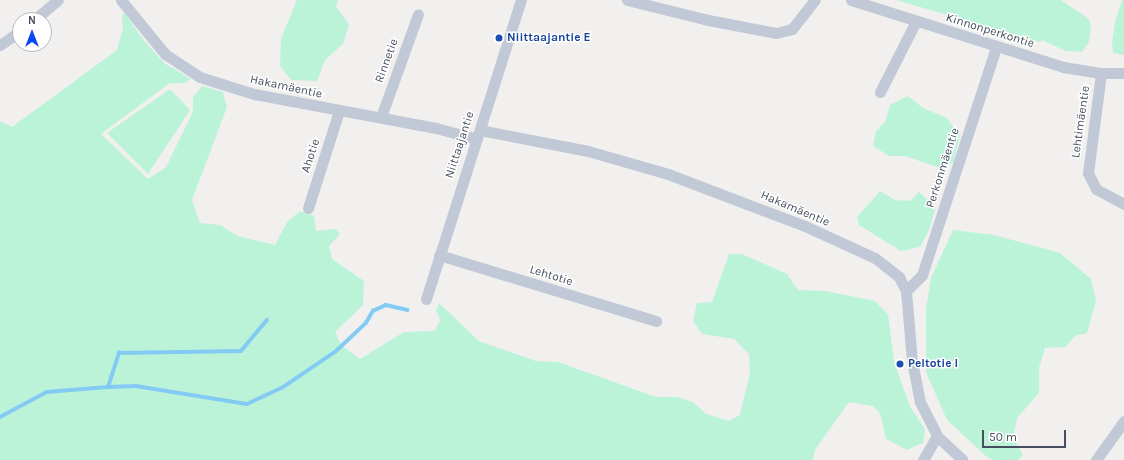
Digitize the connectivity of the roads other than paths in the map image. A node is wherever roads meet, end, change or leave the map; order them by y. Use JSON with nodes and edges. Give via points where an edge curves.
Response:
{"nodes":[{"id":1,"x":58,"y":0,"type":"edge"},
{"id":2,"x":121,"y":0,"type":"edge"},
{"id":3,"x":521,"y":0,"type":"edge"},
{"id":4,"x":627,"y":0,"type":"edge"},
{"id":5,"x":815,"y":0,"type":"edge"},
{"id":6,"x":851,"y":0,"type":"edge"},
{"id":7,"x":44,"y":12,"type":"edge"},
{"id":8,"x":418,"y":14,"type":"dead end"},
{"id":9,"x":916,"y":21,"type":"junction"},
{"id":10,"x":12,"y":37,"type":"edge"},
{"id":11,"x":0,"y":45,"type":"edge"},
{"id":12,"x":996,"y":47,"type":"junction"},
{"id":13,"x":1101,"y":73,"type":"junction"},
{"id":14,"x":1124,"y":73,"type":"edge"},
{"id":15,"x":880,"y":92,"type":"dead end"},
{"id":16,"x":339,"y":111,"type":"junction"},
{"id":17,"x":381,"y":117,"type":"junction"},
{"id":18,"x":479,"y":134,"type":"junction"},
{"id":19,"x":1124,"y":204,"type":"edge"},
{"id":20,"x":308,"y":208,"type":"dead end"},
{"id":21,"x":439,"y":255,"type":"junction"},
{"id":22,"x":906,"y":291,"type":"junction"},
{"id":23,"x":426,"y":299,"type":"dead end"},
{"id":24,"x":656,"y":321,"type":"dead end"},
{"id":25,"x":1124,"y":421,"type":"edge"},
{"id":26,"x":937,"y":436,"type":"junction"},
{"id":27,"x":923,"y":460,"type":"edge"},
{"id":28,"x":963,"y":460,"type":"edge"},
{"id":29,"x":1096,"y":460,"type":"edge"}],
"edges":[{"from":1,"to":7,"type":"street"},
{"from":2,"to":16,"type":"street","name":"Hakamäentie","via":[[165,54],[200,77],[254,94]]},
{"from":3,"to":18,"type":"street","name":"Niittaajantie"},
{"from":4,"to":5,"type":"street","via":[[708,20],[776,33],[792,29]]},
{"from":6,"to":9,"type":"street","name":"Kinnonperkontie"},
{"from":8,"to":17,"type":"street","name":"Rinnetie"},
{"from":9,"to":12,"type":"street","name":"Kinnonperkontie"},
{"from":9,"to":15,"type":"street"},
{"from":10,"to":11,"type":"street"},
{"from":12,"to":13,"type":"street","name":"Kinnonperkontie","via":[[1063,67]]},
{"from":12,"to":22,"type":"street","name":"Perkonmäentie","via":[[922,275]]},
{"from":13,"to":14,"type":"street","name":"Kinnonperkontie"},
{"from":13,"to":19,"type":"street","name":"Lehtimäentie","via":[[1088,173],[1096,189]]},
{"from":16,"to":17,"type":"street","name":"Hakamäentie"},
{"from":16,"to":20,"type":"street","name":"Ahotie"},
{"from":17,"to":18,"type":"street","name":"Hakamäentie"},
{"from":18,"to":21,"type":"street","name":"Niittaajantie"},
{"from":18,"to":22,"type":"street","name":"Hakamäentie","via":[[588,151],[668,174],[746,202],[874,258],[899,277]]},
{"from":21,"to":23,"type":"street","name":"Niittaajantie"},
{"from":21,"to":24,"type":"street","name":"Lehtotie"},
{"from":22,"to":26,"type":"street","name":"Hakamäentie","via":[[912,361],[920,402]]},
{"from":25,"to":29,"type":"street"},
{"from":26,"to":27,"type":"street"},
{"from":26,"to":28,"type":"street","name":"Hakamäentie"}]}
